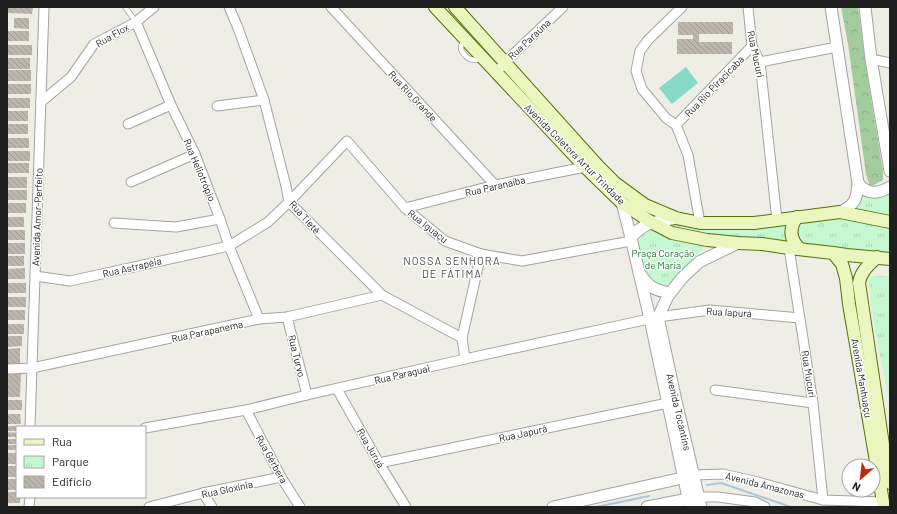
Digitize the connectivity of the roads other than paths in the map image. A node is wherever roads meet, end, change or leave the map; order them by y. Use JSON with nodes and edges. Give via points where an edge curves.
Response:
{"nodes":[{"id":1,"x":44,"y":7,"type":"edge"},
{"id":2,"x":125,"y":7,"type":"edge"},
{"id":3,"x":154,"y":7,"type":"edge"},
{"id":4,"x":229,"y":7,"type":"edge"},
{"id":5,"x":331,"y":7,"type":"edge"},
{"id":6,"x":435,"y":7,"type":"edge"},
{"id":7,"x":455,"y":7,"type":"edge"},
{"id":8,"x":563,"y":7,"type":"edge"},
{"id":9,"x":682,"y":7,"type":"edge"},
{"id":10,"x":748,"y":7,"type":"edge"},
{"id":11,"x":831,"y":7,"type":"edge"},
{"id":12,"x":865,"y":7,"type":"edge"},
{"id":13,"x":136,"y":22,"type":"junction"},
{"id":14,"x":752,"y":46,"type":"junction"},
{"id":15,"x":837,"y":47,"type":"junction"},
{"id":16,"x":871,"y":59,"type":"junction"},
{"id":17,"x":505,"y":62,"type":"junction"},
{"id":18,"x":760,"y":62,"type":"junction"},
{"id":19,"x":890,"y":63,"type":"edge"},
{"id":20,"x":497,"y":73,"type":"junction"},
{"id":21,"x":264,"y":100,"type":"junction"},
{"id":22,"x":41,"y":102,"type":"junction"},
{"id":23,"x":171,"y":105,"type":"junction"},
{"id":24,"x":217,"y":106,"type":"dead end"},
{"id":25,"x":128,"y":124,"type":"dead end"},
{"id":26,"x":676,"y":125,"type":"junction"},
{"id":27,"x":347,"y":141,"type":"joint"},
{"id":28,"x":195,"y":154,"type":"junction"},
{"id":29,"x":585,"y":167,"type":"junction"},
{"id":30,"x":890,"y":171,"type":"edge"},
{"id":31,"x":131,"y":182,"type":"dead end"},
{"id":32,"x":858,"y":183,"type":"junction"},
{"id":33,"x":495,"y":185,"type":"junction"},
{"id":34,"x":890,"y":187,"type":"edge"},
{"id":35,"x":289,"y":202,"type":"junction"},
{"id":36,"x":622,"y":203,"type":"junction"},
{"id":37,"x":405,"y":208,"type":"junction"},
{"id":38,"x":840,"y":212,"type":"junction"},
{"id":39,"x":797,"y":217,"type":"junction"},
{"id":40,"x":220,"y":218,"type":"junction"},
{"id":41,"x":676,"y":218,"type":"junction"},
{"id":42,"x":777,"y":220,"type":"junction"},
{"id":43,"x":651,"y":222,"type":"junction"},
{"id":44,"x":890,"y":222,"type":"edge"},
{"id":45,"x":114,"y":223,"type":"dead end"},
{"id":46,"x":700,"y":223,"type":"junction"},
{"id":47,"x":631,"y":240,"type":"junction"},
{"id":48,"x":738,"y":243,"type":"junction"},
{"id":49,"x":229,"y":246,"type":"junction"},
{"id":50,"x":795,"y":248,"type":"junction"},
{"id":51,"x":832,"y":253,"type":"junction"},
{"id":52,"x":481,"y":254,"type":"junction"},
{"id":53,"x":877,"y":257,"type":"junction"},
{"id":54,"x":890,"y":259,"type":"edge"},
{"id":55,"x":639,"y":273,"type":"junction"},
{"id":56,"x":35,"y":276,"type":"junction"},
{"id":57,"x":670,"y":294,"type":"junction"},
{"id":58,"x":382,"y":296,"type":"junction"},
{"id":59,"x":287,"y":317,"type":"junction"},
{"id":60,"x":654,"y":318,"type":"junction"},
{"id":61,"x":800,"y":318,"type":"junction"},
{"id":62,"x":259,"y":319,"type":"junction"},
{"id":63,"x":462,"y":338,"type":"junction"},
{"id":64,"x":465,"y":359,"type":"junction"},
{"id":65,"x":32,"y":368,"type":"junction"},
{"id":66,"x":7,"y":369,"type":"edge"},
{"id":67,"x":337,"y":389,"type":"junction"},
{"id":68,"x":715,"y":390,"type":"dead end"},
{"id":69,"x":307,"y":395,"type":"junction"},
{"id":70,"x":668,"y":403,"type":"junction"},
{"id":71,"x":813,"y":403,"type":"junction"},
{"id":72,"x":246,"y":410,"type":"junction"},
{"id":73,"x":30,"y":426,"type":"edge"},
{"id":74,"x":146,"y":428,"type":"edge"},
{"id":75,"x":379,"y":463,"type":"junction"},
{"id":76,"x":689,"y":476,"type":"junction"},
{"id":77,"x":281,"y":477,"type":"junction"},
{"id":78,"x":890,"y":483,"type":"edge"},
{"id":79,"x":203,"y":494,"type":"junction"},
{"id":80,"x":823,"y":500,"type":"junction"},
{"id":81,"x":694,"y":502,"type":"edge"},
{"id":82,"x":885,"y":504,"type":"edge"},
{"id":83,"x":150,"y":507,"type":"edge"},
{"id":84,"x":212,"y":507,"type":"edge"},
{"id":85,"x":300,"y":507,"type":"edge"},
{"id":86,"x":406,"y":507,"type":"edge"},
{"id":87,"x":553,"y":507,"type":"edge"},
{"id":88,"x":648,"y":507,"type":"edge"},
{"id":89,"x":765,"y":507,"type":"edge"}],
"edges":[{"from":1,"to":22,"type":"street","name":"Avenida Amor-Perfeito"},
{"from":2,"to":13,"type":"lane"},
{"from":3,"to":13,"type":"street","name":"Rua Flox"},
{"from":4,"to":21,"type":"street","name":"Rua Tietê"},
{"from":5,"to":33,"type":"street","name":"Rua Rio Grande"},
{"from":6,"to":20,"type":"main road","name":"Avenida Coletora Artur Trindade"},
{"from":7,"to":17,"type":"main road","name":"Avenida Coletora Artur Trindade"},
{"from":8,"to":17,"type":"street","name":"Rua Paraúna"},
{"from":9,"to":26,"type":"street","via":[[648,40],[640,52],[636,71],[642,89],[666,118]]},
{"from":10,"to":14,"type":"street","name":"Rua Mucuri"},
{"from":11,"to":15,"type":"street"},
{"from":12,"to":16,"type":"street"},
{"from":13,"to":22,"type":"street","name":"Rua Flox","via":[[94,44],[71,77]]},
{"from":13,"to":23,"type":"street","name":"Rua Heliotrópio"},
{"from":14,"to":18,"type":"street","name":"Rua Mucuri"},
{"from":14,"to":26,"type":"street","name":"Rua Rio Piracicaba"},
{"from":15,"to":18,"type":"street"},
{"from":15,"to":32,"type":"street"},
{"from":16,"to":19,"type":"street"},
{"from":16,"to":30,"type":"street"},
{"from":17,"to":20,"type":"street","name":"Rua Paraúna"},
{"from":17,"to":41,"type":"main road","name":"Avenida Coletora Artur Trindade","via":[[615,183],[645,205]]},
{"from":18,"to":42,"type":"street","name":"Rua Mucuri"},
{"from":20,"to":29,"type":"main road","name":"Avenida Coletora Artur Trindade"},
{"from":21,"to":24,"type":"street"},
{"from":21,"to":35,"type":"street","name":"Rua Tietê"},
{"from":22,"to":56,"type":"street","name":"Avenida Amor-Perfeito"},
{"from":23,"to":25,"type":"street"},
{"from":23,"to":28,"type":"street","name":"Rua Heliotrópio"},
{"from":26,"to":46,"type":"street","via":[[688,155]]},
{"from":27,"to":35,"type":"street","name":"Rua Astrapéia"},
{"from":27,"to":37,"type":"street","name":"Rua Iguaçu"},
{"from":28,"to":31,"type":"street"},
{"from":28,"to":40,"type":"street","name":"Rua Heliotrópio"},
{"from":29,"to":33,"type":"street","name":"Rua Paranaíba"},
{"from":29,"to":36,"type":"main road","name":"Avenida Coletora Artur Trindade"},
{"from":32,"to":34,"type":"street","via":[[870,193]]},
{"from":32,"to":38,"type":"street","via":[[854,202]]},
{"from":33,"to":37,"type":"street","name":"Rua Paranaíba"},
{"from":35,"to":49,"type":"street","name":"Rua Astrapéia","via":[[268,222]]},
{"from":35,"to":58,"type":"street","name":"Rua Tietê"},
{"from":36,"to":43,"type":"main road","name":"Avenida Coletora Artur Trindade"},
{"from":36,"to":47,"type":"street"},
{"from":37,"to":52,"type":"street","name":"Rua Iguaçu","via":[[444,241]]},
{"from":38,"to":39,"type":"main road","name":"Avenida Coletora Artur Trindade"},
{"from":38,"to":44,"type":"main road","name":"Avenida Coletora Artur Trindade"},
{"from":39,"to":42,"type":"main road","name":"Avenida Coletora Artur Trindade"},
{"from":39,"to":50,"type":"main road","via":[[791,232]]},
{"from":40,"to":45,"type":"street","via":[[176,227]]},
{"from":40,"to":49,"type":"street","name":"Rua Heliotrópio"},
{"from":41,"to":43,"type":"street"},
{"from":41,"to":46,"type":"main road","name":"Avenida Coletora Artur Trindade"},
{"from":42,"to":46,"type":"main road","name":"Avenida Coletora Artur Trindade","via":[[754,223]]},
{"from":43,"to":47,"type":"street","via":[[636,232]]},
{"from":43,"to":48,"type":"main road","name":"Avenida Coletora Artur Trindade","via":[[672,233]]},
{"from":47,"to":52,"type":"street","name":"Rua Iguaçu","via":[[522,261]]},
{"from":47,"to":55,"type":"street"},
{"from":48,"to":50,"type":"main road","name":"Avenida Coletora Artur Trindade"},
{"from":48,"to":57,"type":"street","via":[[699,262]]},
{"from":49,"to":56,"type":"street","name":"Rua Astrapéia","via":[[70,281]]},
{"from":49,"to":62,"type":"street","name":"Rua Heliotrópio"},
{"from":50,"to":51,"type":"main road","name":"Avenida Coletora Artur Trindade"},
{"from":50,"to":61,"type":"street","name":"Rua Mucuri"},
{"from":51,"to":53,"type":"main road","name":"Avenida Coletora Artur Trindade"},
{"from":51,"to":82,"type":"main road","name":"Avenida Manhuaçu","via":[[842,264],[846,278]]},
{"from":52,"to":63,"type":"street"},
{"from":53,"to":54,"type":"main road","name":"Avenida Coletora Artur Trindade"},
{"from":53,"to":78,"type":"main road","name":"Avenida Manhuaçu","via":[[864,270],[859,283]]},
{"from":55,"to":57,"type":"street","via":[[653,289]]},
{"from":55,"to":60,"type":"street"},
{"from":56,"to":65,"type":"street","name":"Avenida Amor-Perfeito"},
{"from":57,"to":60,"type":"street"},
{"from":58,"to":59,"type":"street","name":"Rua Parapanema"},
{"from":58,"to":63,"type":"street","name":"Rua Tietê"},
{"from":59,"to":62,"type":"street","name":"Rua Parapanema"},
{"from":59,"to":69,"type":"street","name":"Rua Turvo"},
{"from":60,"to":61,"type":"street","name":"Rua Iapurá","via":[[710,310]]},
{"from":60,"to":64,"type":"street","name":"Rua Paraguai"},
{"from":60,"to":70,"type":"street","name":"Avenida Tocantins"},
{"from":60,"to":76,"type":"street","name":"Avenida Tocantins","via":[[676,401]]},
{"from":61,"to":71,"type":"street","name":"Rua Mucuri"},
{"from":62,"to":65,"type":"street","name":"Rua Parapanema"},
{"from":63,"to":64,"type":"street"},
{"from":64,"to":67,"type":"street","name":"Rua Paraguai"},
{"from":65,"to":66,"type":"street","name":"Rua Parapanema"},
{"from":65,"to":73,"type":"street","name":"Avenida Amor-Perfeito"},
{"from":67,"to":69,"type":"street","name":"Rua Paraguai"},
{"from":67,"to":75,"type":"street","name":"Rua Juruá"},
{"from":68,"to":71,"type":"street"},
{"from":69,"to":72,"type":"street","name":"Rua Paraguai"},
{"from":70,"to":75,"type":"street","name":"Rua Japurá"},
{"from":70,"to":76,"type":"street","name":"Avenida Tocantins"},
{"from":71,"to":80,"type":"street","name":"Rua Mucuri"},
{"from":72,"to":74,"type":"street","name":"Rua Paraguai"},
{"from":72,"to":77,"type":"street","name":"Rua Gérbera"},
{"from":75,"to":86,"type":"street","name":"Rua Juruá"},
{"from":76,"to":80,"type":"street","name":"Avenida Amazonas","via":[[723,474]]},
{"from":76,"to":81,"type":"street","name":"Avenida Tocantins"},
{"from":76,"to":87,"type":"street","name":"Avenida Amazonas"},
{"from":77,"to":79,"type":"street","name":"Rua Gloxínia"},
{"from":77,"to":85,"type":"street","name":"Rua Gérbera"},
{"from":79,"to":83,"type":"street","name":"Rua Gloxínia"},
{"from":79,"to":84,"type":"street"},
{"from":80,"to":82,"type":"street","name":"Avenida Amazonas"},
{"from":81,"to":88,"type":"street","name":"Avenida Amazonas"},
{"from":81,"to":89,"type":"street","name":"Avenida Amazonas","via":[[718,497],[755,502]]}]}
